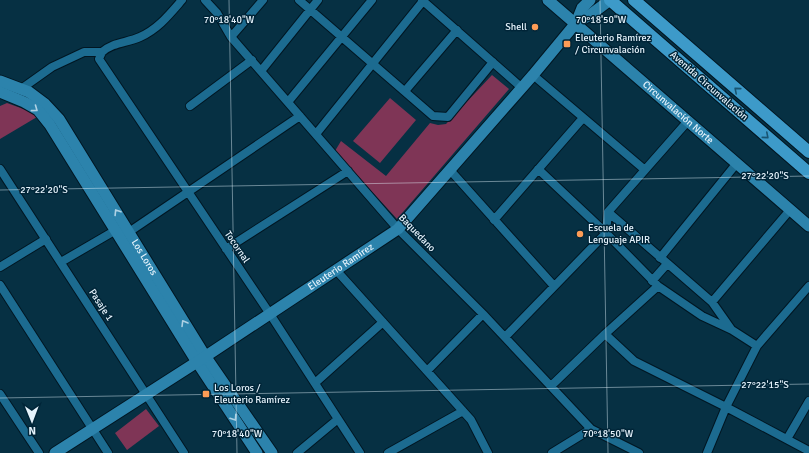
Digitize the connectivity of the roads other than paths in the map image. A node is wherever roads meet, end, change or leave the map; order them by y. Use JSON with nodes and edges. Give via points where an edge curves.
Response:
{"nodes":[{"id":1,"x":182,"y":0,"type":"edge"},
{"id":2,"x":205,"y":0,"type":"edge"},
{"id":3,"x":263,"y":0,"type":"edge"},
{"id":4,"x":299,"y":0,"type":"edge"},
{"id":5,"x":318,"y":0,"type":"edge"},
{"id":6,"x":372,"y":0,"type":"edge"},
{"id":7,"x":548,"y":0,"type":"edge"},
{"id":8,"x":590,"y":0,"type":"edge"},
{"id":9,"x":610,"y":0,"type":"edge"},
{"id":10,"x":634,"y":0,"type":"edge"},
{"id":11,"x":422,"y":1,"type":"edge"},
{"id":12,"x":310,"y":10,"type":"junction"},
{"id":13,"x":576,"y":23,"type":"junction"},
{"id":14,"x":457,"y":30,"type":"junction"},
{"id":15,"x":341,"y":36,"type":"junction"},
{"id":16,"x":231,"y":37,"type":"junction"},
{"id":17,"x":102,"y":52,"type":"junction"},
{"id":18,"x":252,"y":60,"type":"junction"},
{"id":19,"x":493,"y":62,"type":"junction"},
{"id":20,"x":372,"y":63,"type":"junction"},
{"id":21,"x":261,"y":71,"type":"junction"},
{"id":22,"x":533,"y":75,"type":"junction"},
{"id":23,"x":0,"y":81,"type":"edge"},
{"id":24,"x":522,"y":88,"type":"junction"},
{"id":25,"x":21,"y":90,"type":"junction"},
{"id":26,"x":405,"y":91,"type":"junction"},
{"id":27,"x":0,"y":92,"type":"edge"},
{"id":28,"x":288,"y":102,"type":"junction"},
{"id":29,"x":190,"y":106,"type":"dead end"},
{"id":30,"x":300,"y":116,"type":"junction"},
{"id":31,"x":583,"y":118,"type":"junction"},
{"id":32,"x":688,"y":121,"type":"junction"},
{"id":33,"x":316,"y":134,"type":"junction"},
{"id":34,"x":809,"y":152,"type":"edge"},
{"id":35,"x":737,"y":163,"type":"junction"},
{"id":36,"x":0,"y":169,"type":"edge"},
{"id":37,"x":538,"y":169,"type":"junction"},
{"id":38,"x":450,"y":170,"type":"junction"},
{"id":39,"x":645,"y":170,"type":"junction"},
{"id":40,"x":348,"y":171,"type":"junction"},
{"id":41,"x":809,"y":173,"type":"edge"},
{"id":42,"x":188,"y":190,"type":"junction"},
{"id":43,"x":790,"y":210,"type":"junction"},
{"id":44,"x":608,"y":212,"type":"junction"},
{"id":45,"x":494,"y":220,"type":"junction"},
{"id":46,"x":809,"y":226,"type":"edge"},
{"id":47,"x":398,"y":229,"type":"junction"},
{"id":48,"x":116,"y":230,"type":"junction"},
{"id":49,"x":129,"y":232,"type":"junction"},
{"id":50,"x":606,"y":233,"type":"junction"},
{"id":51,"x":46,"y":239,"type":"junction"},
{"id":52,"x":226,"y":249,"type":"junction"},
{"id":53,"x":660,"y":258,"type":"junction"},
{"id":54,"x":61,"y":262,"type":"junction"},
{"id":55,"x":667,"y":264,"type":"junction"},
{"id":56,"x":0,"y":267,"type":"edge"},
{"id":57,"x":336,"y":270,"type":"junction"},
{"id":58,"x":655,"y":284,"type":"junction"},
{"id":59,"x":0,"y":285,"type":"edge"},
{"id":60,"x":554,"y":286,"type":"junction"},
{"id":61,"x":809,"y":286,"type":"edge"},
{"id":62,"x":712,"y":302,"type":"junction"},
{"id":63,"x":270,"y":314,"type":"junction"},
{"id":64,"x":484,"y":314,"type":"junction"},
{"id":65,"x":383,"y":322,"type":"junction"},
{"id":66,"x":732,"y":330,"type":"junction"},
{"id":67,"x":605,"y":334,"type":"junction"},
{"id":68,"x":505,"y":337,"type":"junction"},
{"id":69,"x":757,"y":346,"type":"junction"},
{"id":70,"x":201,"y":359,"type":"junction"},
{"id":71,"x":428,"y":371,"type":"junction"},
{"id":72,"x":314,"y":383,"type":"junction"},
{"id":73,"x":551,"y":386,"type":"junction"},
{"id":74,"x":0,"y":394,"type":"edge"},
{"id":75,"x":147,"y":394,"type":"junction"},
{"id":76,"x":809,"y":400,"type":"edge"},
{"id":77,"x":726,"y":406,"type":"junction"},
{"id":78,"x":464,"y":411,"type":"junction"},
{"id":79,"x":338,"y":419,"type":"junction"},
{"id":80,"x":93,"y":429,"type":"junction"},
{"id":81,"x":591,"y":429,"type":"junction"},
{"id":82,"x":787,"y":439,"type":"junction"},
{"id":83,"x":809,"y":451,"type":"edge"},
{"id":84,"x":38,"y":453,"type":"edge"},
{"id":85,"x":55,"y":453,"type":"edge"},
{"id":86,"x":108,"y":453,"type":"edge"},
{"id":87,"x":184,"y":453,"type":"edge"},
{"id":88,"x":257,"y":453,"type":"edge"},
{"id":89,"x":272,"y":453,"type":"edge"},
{"id":90,"x":297,"y":453,"type":"edge"},
{"id":91,"x":360,"y":453,"type":"edge"},
{"id":92,"x":388,"y":453,"type":"edge"},
{"id":93,"x":488,"y":453,"type":"edge"},
{"id":94,"x":552,"y":453,"type":"edge"},
{"id":95,"x":639,"y":453,"type":"edge"},
{"id":96,"x":706,"y":453,"type":"edge"}],
"edges":[{"from":1,"to":17,"type":"street","via":[[162,24],[140,37],[108,46]]},
{"from":2,"to":16,"type":"street","name":"Baquedano","via":[[217,13]]},
{"from":3,"to":16,"type":"street"},
{"from":4,"to":12,"type":"street"},
{"from":5,"to":12,"type":"street"},
{"from":6,"to":15,"type":"street"},
{"from":7,"to":13,"type":"main road","name":"Circunvalación Norte"},
{"from":8,"to":13,"type":"main road","name":"Eleuterio Ramírez","via":[[582,8]]},
{"from":9,"to":13,"type":"main road","name":"Eleuterio Ramírez"},
{"from":9,"to":41,"type":"main road","name":"Avenida Circunvalación","one_way":true},
{"from":34,"to":10,"type":"main road","name":"Avenida Circunvalación","one_way":true},
{"from":11,"to":14,"type":"street"},
{"from":11,"to":20,"type":"street"},
{"from":12,"to":15,"type":"street"},
{"from":12,"to":21,"type":"street"},
{"from":13,"to":22,"type":"main road","name":"Eleuterio Ramírez"},
{"from":13,"to":32,"type":"main road","name":"Circunvalación Norte"},
{"from":14,"to":19,"type":"street"},
{"from":14,"to":26,"type":"street"},
{"from":15,"to":20,"type":"street"},
{"from":15,"to":28,"type":"street"},
{"from":16,"to":18,"type":"street","name":"Baquedano"},
{"from":17,"to":25,"type":"street","via":[[84,52],[52,67]]},
{"from":17,"to":42,"type":"street","name":"Tocornal","via":[[99,59]]},
{"from":18,"to":21,"type":"street","name":"Baquedano"},
{"from":18,"to":29,"type":"street"},
{"from":19,"to":24,"type":"street"},
{"from":19,"to":26,"type":"street","via":[[448,117],[433,116]]},
{"from":20,"to":26,"type":"street"},
{"from":20,"to":33,"type":"street"},
{"from":21,"to":28,"type":"street","name":"Baquedano"},
{"from":22,"to":24,"type":"main road","name":"Eleuterio Ramírez"},
{"from":22,"to":31,"type":"street"},
{"from":23,"to":25,"type":"main road","name":"Los Loros"},
{"from":24,"to":38,"type":"main road","name":"Eleuterio Ramírez"},
{"from":49,"to":25,"type":"main road","name":"Los Loros","one_way":true,"via":[[59,119],[46,104],[30,92]]},
{"from":27,"to":48,"type":"main road","name":"Los Loros","one_way":true,"via":[[38,110]]},
{"from":28,"to":30,"type":"street","name":"Baquedano"},
{"from":30,"to":33,"type":"street","name":"Baquedano"},
{"from":30,"to":42,"type":"street"},
{"from":31,"to":37,"type":"street"},
{"from":31,"to":39,"type":"street"},
{"from":32,"to":35,"type":"main road","name":"Circunvalación Norte"},
{"from":32,"to":39,"type":"street"},
{"from":33,"to":40,"type":"street","name":"Baquedano"},
{"from":35,"to":43,"type":"main road","name":"Circunvalación Norte"},
{"from":35,"to":53,"type":"street"},
{"from":36,"to":51,"type":"street","name":"Pasaje 1"},
{"from":37,"to":45,"type":"street"},
{"from":37,"to":50,"type":"street"},
{"from":38,"to":45,"type":"street"},
{"from":38,"to":47,"type":"main road","name":"Eleuterio Ramírez"},
{"from":39,"to":44,"type":"street"},
{"from":40,"to":47,"type":"street","name":"Baquedano"},
{"from":40,"to":52,"type":"street"},
{"from":42,"to":49,"type":"street"},
{"from":42,"to":52,"type":"street","name":"Tocornal"},
{"from":43,"to":46,"type":"main road","name":"Circunvalación Norte"},
{"from":43,"to":62,"type":"street"},
{"from":44,"to":50,"type":"street"},
{"from":44,"to":53,"type":"street"},
{"from":45,"to":60,"type":"street"},
{"from":47,"to":57,"type":"main road","name":"Eleuterio Ramírez"},
{"from":47,"to":64,"type":"street","name":"Baquedano"},
{"from":48,"to":49,"type":"street"},
{"from":48,"to":54,"type":"street"},
{"from":48,"to":70,"type":"main road","name":"Los Loros"},
{"from":70,"to":49,"type":"main road","name":"Los Loros","one_way":true},
{"from":50,"to":58,"type":"street"},
{"from":50,"to":60,"type":"street"},
{"from":51,"to":54,"type":"street","name":"Pasaje 1"},
{"from":51,"to":56,"type":"street"},
{"from":52,"to":63,"type":"street","name":"Tocornal"},
{"from":53,"to":55,"type":"street"},
{"from":54,"to":75,"type":"street","name":"Pasaje 1"},
{"from":55,"to":58,"type":"street"},
{"from":55,"to":62,"type":"street"},
{"from":57,"to":63,"type":"main road","name":"Eleuterio Ramírez"},
{"from":57,"to":65,"type":"street"},
{"from":58,"to":66,"type":"street","via":[[702,316]]},
{"from":58,"to":67,"type":"street"},
{"from":59,"to":80,"type":"street"},
{"from":60,"to":68,"type":"street"},
{"from":61,"to":69,"type":"street"},
{"from":62,"to":66,"type":"street"},
{"from":63,"to":70,"type":"main road","name":"Eleuterio Ramírez"},
{"from":63,"to":72,"type":"street","name":"Tocornal"},
{"from":64,"to":68,"type":"street","name":"Baquedano"},
{"from":64,"to":71,"type":"street"},
{"from":65,"to":71,"type":"street"},
{"from":65,"to":72,"type":"street"},
{"from":66,"to":69,"type":"street"},
{"from":67,"to":73,"type":"street"},
{"from":67,"to":77,"type":"street","via":[[634,361]]},
{"from":68,"to":73,"type":"street","name":"Baquedano"},
{"from":69,"to":77,"type":"street"},
{"from":70,"to":75,"type":"main road","name":"Eleuterio Ramírez"},
{"from":70,"to":88,"type":"main road","name":"Los Loros","one_way":true},
{"from":70,"to":89,"type":"main road","name":"Los Loros"},
{"from":71,"to":78,"type":"street"},
{"from":72,"to":79,"type":"street","name":"Tocornal"},
{"from":73,"to":81,"type":"street","name":"Baquedano"},
{"from":74,"to":84,"type":"street"},
{"from":75,"to":80,"type":"main road","name":"Eleuterio Ramírez"},
{"from":75,"to":87,"type":"street","name":"Pasaje 1"},
{"from":76,"to":82,"type":"street"},
{"from":77,"to":82,"type":"street"},
{"from":77,"to":96,"type":"street"},
{"from":78,"to":92,"type":"street"},
{"from":78,"to":93,"type":"street"},
{"from":79,"to":90,"type":"street"},
{"from":79,"to":91,"type":"street","name":"Tocornal"},
{"from":80,"to":85,"type":"main road","name":"Eleuterio Ramírez"},
{"from":80,"to":86,"type":"street"},
{"from":81,"to":94,"type":"street"},
{"from":81,"to":95,"type":"street","name":"Baquedano"},
{"from":82,"to":83,"type":"street"}]}
